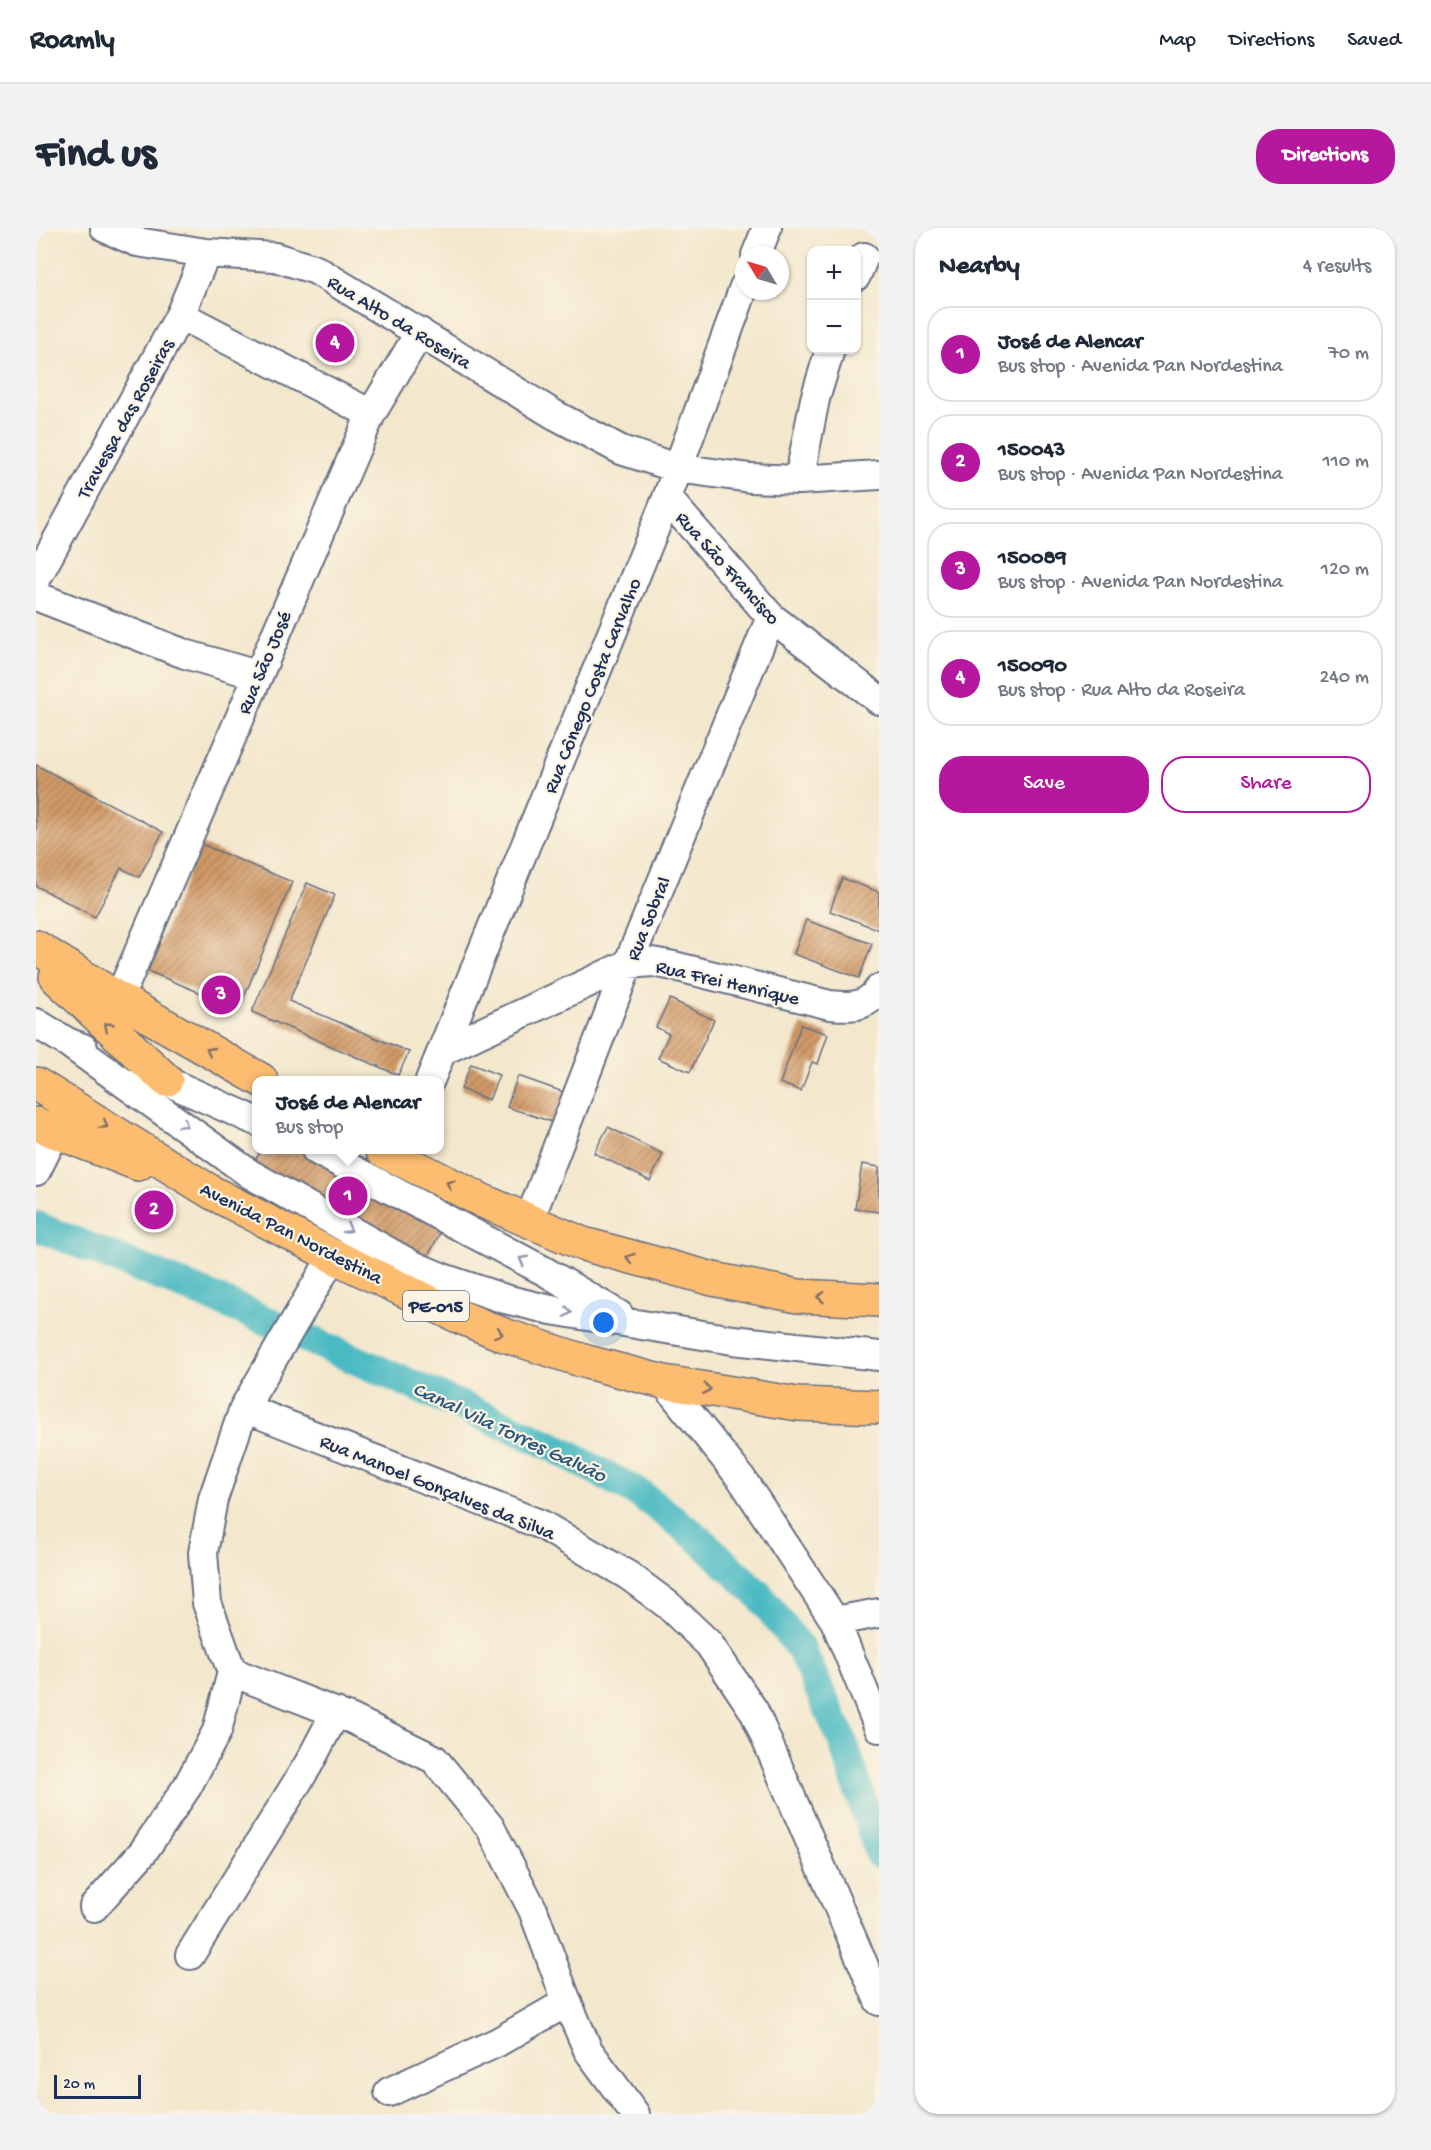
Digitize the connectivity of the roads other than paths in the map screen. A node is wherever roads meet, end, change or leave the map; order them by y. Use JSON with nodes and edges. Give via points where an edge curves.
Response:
{"nodes":[{"id":1,"x":105,"y":228,"type":"edge"},
{"id":2,"x":767,"y":228,"type":"edge"},
{"id":3,"x":760,"y":246,"type":"edge"},
{"id":4,"x":206,"y":254,"type":"junction"},
{"id":5,"x":739,"y":300,"type":"edge"},
{"id":6,"x":180,"y":315,"type":"junction"},
{"id":7,"x":420,"y":332,"type":"junction"},
{"id":8,"x":829,"y":354,"type":"edge"},
{"id":9,"x":371,"y":414,"type":"junction"},
{"id":10,"x":677,"y":468,"type":"junction"},
{"id":11,"x":879,"y":475,"type":"edge"},
{"id":12,"x":799,"y":480,"type":"junction"},
{"id":13,"x":667,"y":498,"type":"junction"},
{"id":14,"x":36,"y":579,"type":"edge"},
{"id":15,"x":36,"y":596,"type":"edge"},
{"id":16,"x":771,"y":617,"type":"junction"},
{"id":17,"x":257,"y":675,"type":"junction"},
{"id":18,"x":879,"y":700,"type":"edge"},
{"id":19,"x":36,"y":947,"type":"edge"},
{"id":20,"x":36,"y":956,"type":"edge"},
{"id":21,"x":628,"y":964,"type":"junction"},
{"id":22,"x":879,"y":989,"type":"edge"},
{"id":23,"x":116,"y":997,"type":"junction"},
{"id":24,"x":36,"y":1023,"type":"edge"},
{"id":25,"x":67,"y":1042,"type":"junction"},
{"id":26,"x":444,"y":1050,"type":"junction"},
{"id":27,"x":254,"y":1076,"type":"edge"},
{"id":28,"x":432,"y":1076,"type":"edge"},
{"id":29,"x":166,"y":1080,"type":"junction"},
{"id":30,"x":36,"y":1084,"type":"edge"},
{"id":31,"x":252,"y":1119,"type":"edge"},
{"id":32,"x":54,"y":1120,"type":"edge"},
{"id":33,"x":325,"y":1154,"type":"edge"},
{"id":34,"x":396,"y":1154,"type":"edge"},
{"id":35,"x":36,"y":1171,"type":"edge"},
{"id":36,"x":528,"y":1221,"type":"junction"},
{"id":37,"x":333,"y":1256,"type":"junction"},
{"id":38,"x":879,"y":1300,"type":"edge"},
{"id":39,"x":628,"y":1321,"type":"junction"},
{"id":40,"x":879,"y":1356,"type":"edge"},
{"id":41,"x":664,"y":1383,"type":"junction"},
{"id":42,"x":879,"y":1407,"type":"edge"},
{"id":43,"x":244,"y":1408,"type":"junction"},
{"id":44,"x":879,"y":1613,"type":"edge"},
{"id":45,"x":835,"y":1622,"type":"junction"},
{"id":46,"x":232,"y":1672,"type":"junction"},
{"id":47,"x":336,"y":1712,"type":"junction"},
{"id":48,"x":879,"y":1728,"type":"edge"},
{"id":49,"x":94,"y":1907,"type":"dead end"},
{"id":50,"x":190,"y":1955,"type":"dead end"},
{"id":51,"x":879,"y":2001,"type":"edge"},
{"id":52,"x":567,"y":2002,"type":"junction"},
{"id":53,"x":389,"y":2092,"type":"dead end"},
{"id":54,"x":635,"y":2114,"type":"edge"}],
"edges":[{"from":1,"to":4,"type":"street","name":"Rua Alto da Roseira","via":[[137,242]]},
{"from":2,"to":3,"type":"street"},
{"from":4,"to":6,"type":"street","name":"Travessa das Roseiras"},
{"from":4,"to":7,"type":"street","name":"Rua Alto da Roseira","via":[[275,256],[316,270]]},
{"from":5,"to":10,"type":"street","name":"Rua Cônego Costa Carvalho"},
{"from":6,"to":9,"type":"street"},
{"from":6,"to":14,"type":"street","name":"Travessa das Roseiras"},
{"from":7,"to":9,"type":"street","name":"Rua São José"},
{"from":7,"to":10,"type":"street","name":"Rua Alto da Roseira","via":[[611,445]]},
{"from":8,"to":12,"type":"street","via":[[814,399]]},
{"from":9,"to":17,"type":"street","name":"Rua São José"},
{"from":10,"to":12,"type":"street","name":"Rua Alto da Roseira"},
{"from":10,"to":13,"type":"street","name":"Rua Cônego Costa Carvalho"},
{"from":11,"to":12,"type":"street","name":"Rua Alto da Roseira"},
{"from":13,"to":16,"type":"street","name":"Rua São Francisco"},
{"from":13,"to":26,"type":"street","name":"Rua Cônego Costa Carvalho"},
{"from":15,"to":17,"type":"street","via":[[185,654]]},
{"from":16,"to":18,"type":"street","name":"Rua São Francisco"},
{"from":16,"to":21,"type":"street","name":"Rua Sobral"},
{"from":17,"to":23,"type":"street","name":"Rua São José","via":[[126,982]]},
{"from":19,"to":23,"type":"highway"},
{"from":29,"to":20,"type":"highway","one_way":true},
{"from":21,"to":22,"type":"street","name":"Rua Frei Henrique","via":[[652,962],[674,966],[830,1005],[855,1007],[872,999]]},
{"from":21,"to":26,"type":"street","name":"Rua Frei Henrique"},
{"from":21,"to":36,"type":"street","name":"Rua Sobral"},
{"from":27,"to":23,"type":"highway","one_way":true},
{"from":24,"to":25,"type":"street"},
{"from":25,"to":29,"type":"street"},
{"from":25,"to":39,"type":"street","one_way":true,"via":[[250,1174],[412,1265],[505,1299]]},
{"from":26,"to":28,"type":"street","name":"Rua Cônego Costa Carvalho"},
{"from":29,"to":31,"type":"street"},
{"from":30,"to":32,"type":"highway"},
{"from":32,"to":35,"type":"street"},
{"from":32,"to":37,"type":"highway","name":"Avenida Pan Nordestina","number":"PE-015","one_way":true,"via":[[211,1192]]},
{"from":39,"to":33,"type":"street","one_way":true,"via":[[546,1272]]},
{"from":36,"to":34,"type":"highway","one_way":true},
{"from":38,"to":36,"type":"highway","one_way":true,"via":[[798,1296],[713,1279],[584,1244]]},
{"from":37,"to":41,"type":"highway","name":"Avenida Pan Nordestina","number":"PE-015","one_way":true,"via":[[504,1335]]},
{"from":37,"to":43,"type":"street"},
{"from":39,"to":40,"type":"street","via":[[733,1340]]},
{"from":41,"to":42,"type":"highway","name":"Avenida Pan Nordestina","number":"PE-015","one_way":true,"via":[[798,1404]]},
{"from":41,"to":45,"type":"street","via":[[741,1478]]},
{"from":43,"to":46,"type":"street","via":[[213,1499],[203,1553],[207,1603]]},
{"from":43,"to":51,"type":"street","name":"Rua Manoel Gonçalves da Silva","via":[[542,1525],[629,1576],[668,1605],[709,1644],[754,1711]]},
{"from":44,"to":45,"type":"street"},
{"from":45,"to":48,"type":"street"},
{"from":46,"to":47,"type":"street"},
{"from":46,"to":49,"type":"street","via":[[217,1731],[187,1787],[143,1852]]},
{"from":47,"to":50,"type":"street","via":[[308,1765]]},
{"from":47,"to":52,"type":"street","via":[[434,1759],[490,1827],[533,1910]]},
{"from":52,"to":53,"type":"street","via":[[488,2047]]},
{"from":52,"to":54,"type":"street","via":[[588,2050]]}]}
